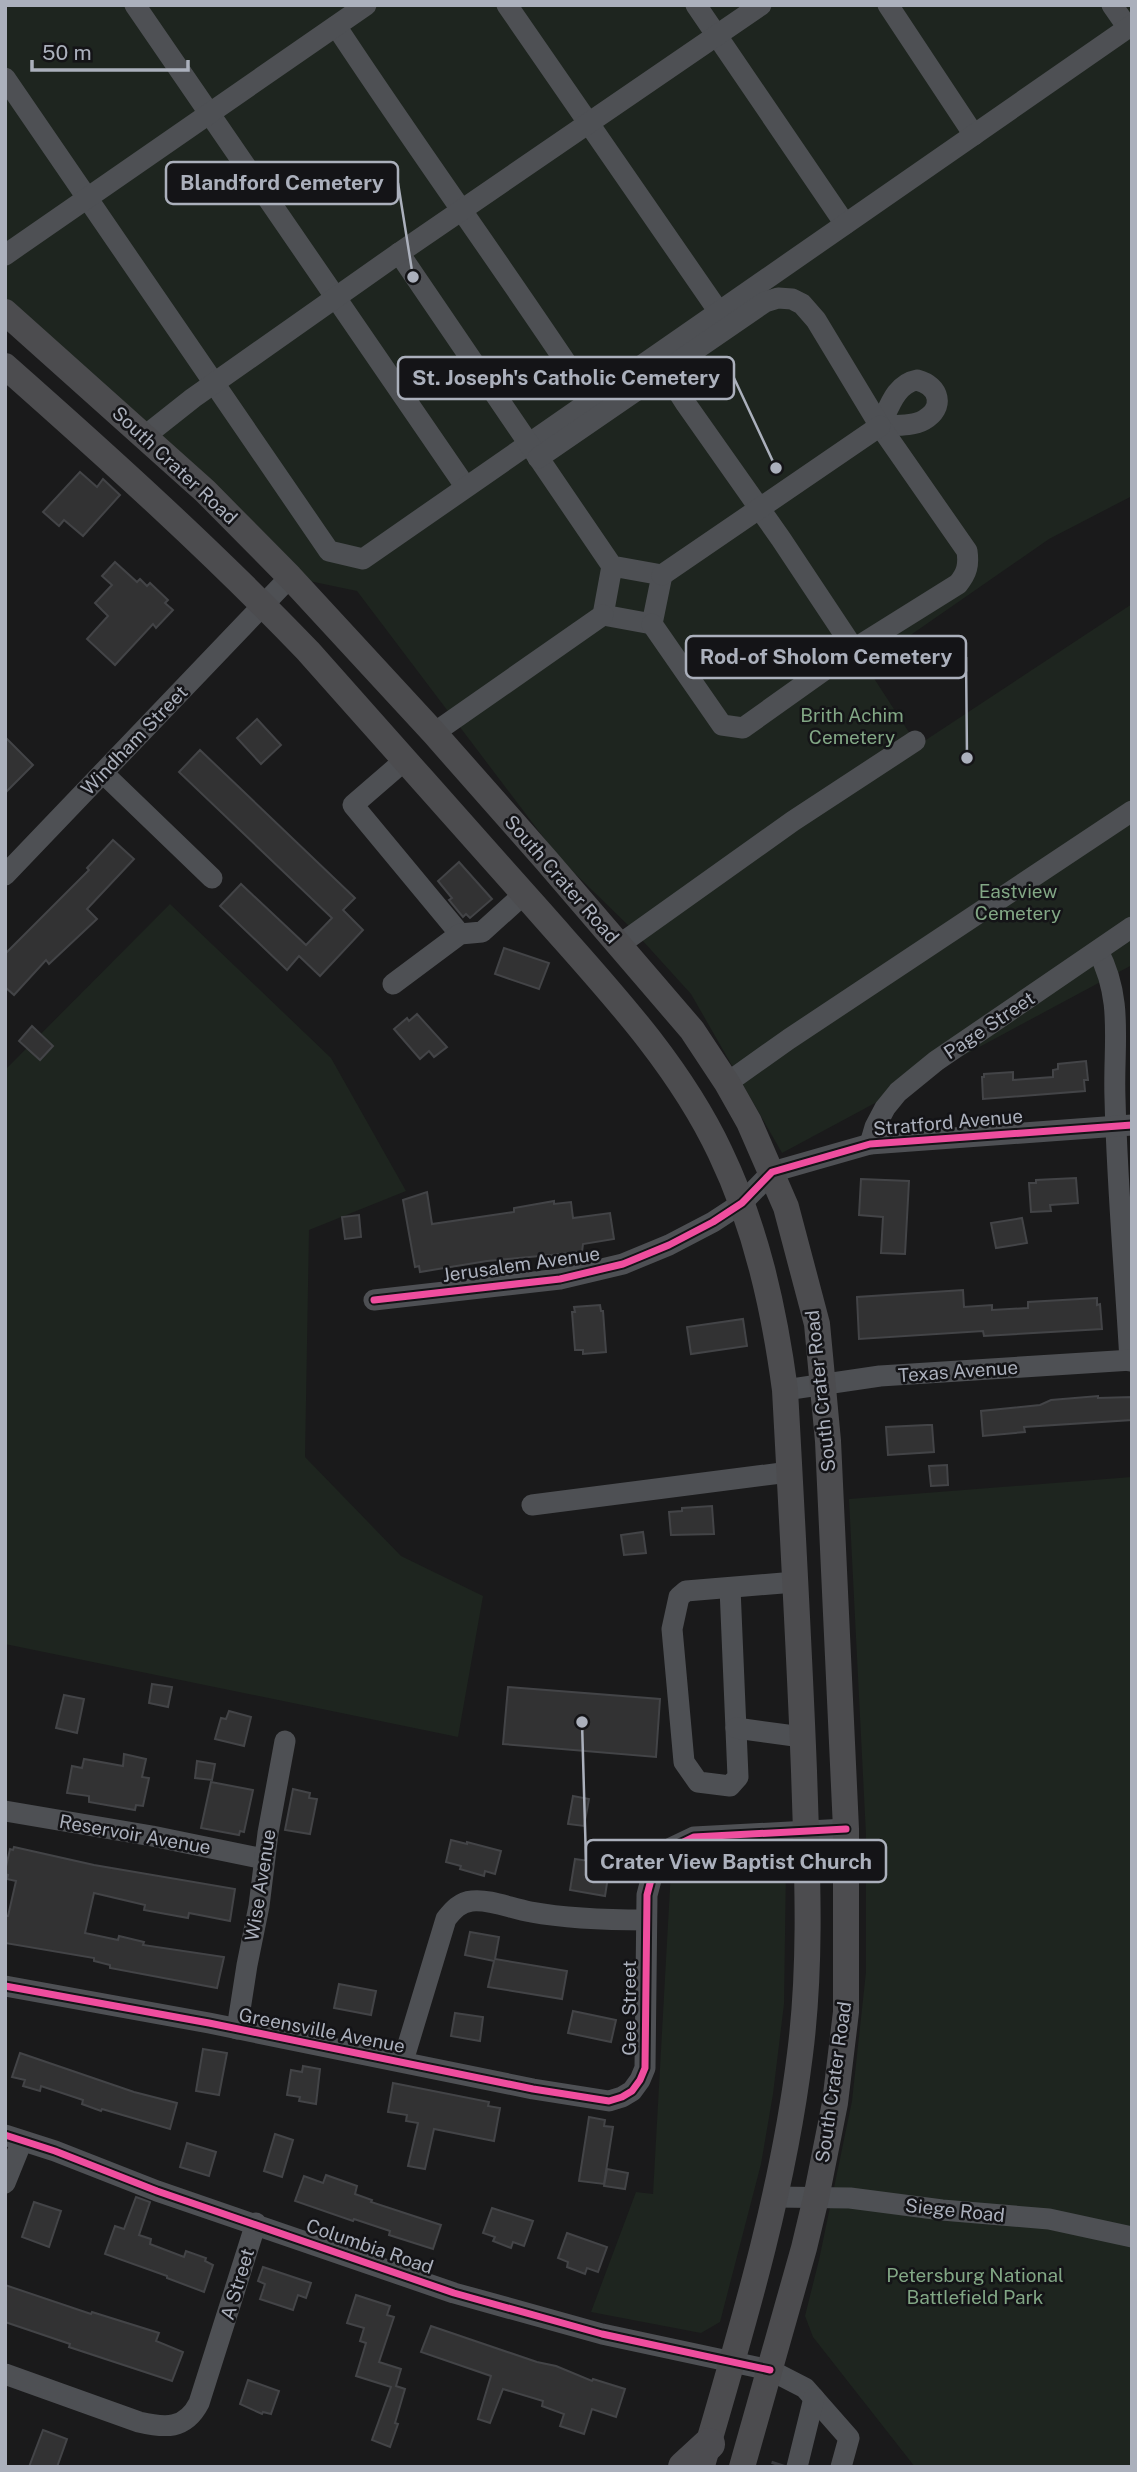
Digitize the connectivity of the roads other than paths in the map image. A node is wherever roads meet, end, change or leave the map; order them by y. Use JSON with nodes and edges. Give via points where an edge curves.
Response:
{"nodes":[{"id":1,"x":135,"y":5,"type":"edge"},
{"id":2,"x":366,"y":5,"type":"edge"},
{"id":3,"x":507,"y":5,"type":"edge"},
{"id":4,"x":696,"y":5,"type":"edge"},
{"id":5,"x":761,"y":5,"type":"edge"},
{"id":6,"x":888,"y":5,"type":"edge"},
{"id":7,"x":1112,"y":5,"type":"edge"},
{"id":8,"x":336,"y":26,"type":"junction"},
{"id":9,"x":1130,"y":26,"type":"edge"},
{"id":10,"x":717,"y":36,"type":"junction"},
{"id":11,"x":5,"y":78,"type":"edge"},
{"id":12,"x":208,"y":114,"type":"junction"},
{"id":13,"x":588,"y":123,"type":"junction"},
{"id":14,"x":974,"y":135,"type":"junction"},
{"id":15,"x":89,"y":197,"type":"junction"},
{"id":16,"x":463,"y":209,"type":"junction"},
{"id":17,"x":845,"y":224,"type":"junction"},
{"id":18,"x":399,"y":253,"type":"junction"},
{"id":19,"x":5,"y":255,"type":"edge"},
{"id":20,"x":780,"y":269,"type":"junction"},
{"id":21,"x":335,"y":299,"type":"junction"},
{"id":22,"x":802,"y":304,"type":"junction"},
{"id":23,"x":5,"y":312,"type":"edge"},
{"id":24,"x":719,"y":312,"type":"junction"},
{"id":25,"x":5,"y":366,"type":"edge"},
{"id":26,"x":665,"y":371,"type":"junction"},
{"id":27,"x":214,"y":383,"type":"junction"},
{"id":28,"x":591,"y":400,"type":"junction"},
{"id":29,"x":880,"y":426,"type":"junction"},
{"id":30,"x":145,"y":436,"type":"junction"},
{"id":31,"x":533,"y":450,"type":"junction"},
{"id":32,"x":170,"y":458,"type":"junction"},
{"id":33,"x":139,"y":486,"type":"junction"},
{"id":34,"x":465,"y":486,"type":"junction"},
{"id":35,"x":760,"y":509,"type":"junction"},
{"id":36,"x":612,"y":566,"type":"junction"},
{"id":37,"x":662,"y":575,"type":"junction"},
{"id":38,"x":290,"y":577,"type":"junction"},
{"id":39,"x":263,"y":605,"type":"junction"},
{"id":40,"x":603,"y":615,"type":"junction"},
{"id":41,"x":652,"y":624,"type":"junction"},
{"id":42,"x":853,"y":649,"type":"junction"},
{"id":43,"x":434,"y":733,"type":"junction"},
{"id":44,"x":915,"y":741,"type":"dead end"},
{"id":45,"x":405,"y":761,"type":"junction"},
{"id":46,"x":103,"y":773,"type":"junction"},
{"id":47,"x":1132,"y":811,"type":"edge"},
{"id":48,"x":5,"y":875,"type":"edge"},
{"id":49,"x":212,"y":878,"type":"dead end"},
{"id":50,"x":524,"y":894,"type":"junction"},
{"id":51,"x":1132,"y":928,"type":"edge"},
{"id":52,"x":460,"y":934,"type":"junction"},
{"id":53,"x":619,"y":945,"type":"junction"},
{"id":54,"x":1098,"y":951,"type":"junction"},
{"id":55,"x":393,"y":984,"type":"dead end"},
{"id":56,"x":727,"y":1083,"type":"junction"},
{"id":57,"x":1124,"y":1125,"type":"edge"},
{"id":58,"x":870,"y":1144,"type":"junction"},
{"id":59,"x":772,"y":1172,"type":"junction"},
{"id":60,"x":742,"y":1203,"type":"junction"},
{"id":61,"x":374,"y":1300,"type":"dead end"},
{"id":62,"x":1131,"y":1361,"type":"edge"},
{"id":63,"x":824,"y":1383,"type":"junction"},
{"id":64,"x":785,"y":1390,"type":"junction"},
{"id":65,"x":789,"y":1472,"type":"junction"},
{"id":66,"x":532,"y":1505,"type":"dead end"},
{"id":67,"x":795,"y":1582,"type":"junction"},
{"id":68,"x":730,"y":1588,"type":"junction"},
{"id":69,"x":736,"y":1728,"type":"junction"},
{"id":70,"x":802,"y":1738,"type":"junction"},
{"id":71,"x":285,"y":1741,"type":"dead end"},
{"id":72,"x":5,"y":1811,"type":"edge"},
{"id":73,"x":846,"y":1829,"type":"junction"},
{"id":74,"x":806,"y":1831,"type":"junction"},
{"id":75,"x":264,"y":1859,"type":"junction"},
{"id":76,"x":646,"y":1920,"type":"junction"},
{"id":77,"x":5,"y":1986,"type":"edge"},
{"id":78,"x":237,"y":2029,"type":"junction"},
{"id":79,"x":404,"y":2062,"type":"junction"},
{"id":80,"x":632,"y":2091,"type":"joint"},
{"id":81,"x":14,"y":2138,"type":"edge"},
{"id":82,"x":5,"y":2183,"type":"edge"},
{"id":83,"x":775,"y":2197,"type":"junction"},
{"id":84,"x":816,"y":2198,"type":"junction"},
{"id":85,"x":256,"y":2223,"type":"junction"},
{"id":86,"x":1132,"y":2237,"type":"edge"},
{"id":87,"x":732,"y":2361,"type":"junction"},
{"id":88,"x":770,"y":2371,"type":"junction"},
{"id":89,"x":5,"y":2374,"type":"edge"},
{"id":90,"x":814,"y":2398,"type":"junction"},
{"id":91,"x":805,"y":2433,"type":"junction"},
{"id":92,"x":705,"y":2455,"type":"edge"},
{"id":93,"x":790,"y":2465,"type":"edge"},
{"id":94,"x":684,"y":2467,"type":"edge"},
{"id":95,"x":742,"y":2467,"type":"edge"},
{"id":96,"x":813,"y":2467,"type":"edge"},
{"id":97,"x":841,"y":2467,"type":"edge"}],
"edges":[{"from":1,"to":12,"type":"street"},
{"from":2,"to":8,"type":"street"},
{"from":3,"to":13,"type":"street"},
{"from":4,"to":10,"type":"street"},
{"from":5,"to":10,"type":"street"},
{"from":6,"to":14,"type":"street"},
{"from":7,"to":9,"type":"street"},
{"from":8,"to":12,"type":"street"},
{"from":8,"to":16,"type":"street"},
{"from":9,"to":14,"type":"street"},
{"from":10,"to":13,"type":"street"},
{"from":10,"to":17,"type":"street"},
{"from":11,"to":15,"type":"street"},
{"from":12,"to":15,"type":"street"},
{"from":12,"to":21,"type":"street"},
{"from":13,"to":16,"type":"street"},
{"from":13,"to":24,"type":"street"},
{"from":14,"to":17,"type":"street"},
{"from":15,"to":19,"type":"street"},
{"from":15,"to":27,"type":"street"},
{"from":16,"to":18,"type":"street"},
{"from":16,"to":28,"type":"street"},
{"from":17,"to":20,"type":"street"},
{"from":18,"to":21,"type":"street"},
{"from":18,"to":31,"type":"street"},
{"from":20,"to":22,"type":"street"},
{"from":20,"to":24,"type":"street"},
{"from":21,"to":27,"type":"street"},
{"from":21,"to":34,"type":"street"},
{"from":22,"to":26,"type":"street","via":[[778,298],[765,302]]},
{"from":22,"to":29,"type":"street"},
{"from":23,"to":30,"type":"main road","name":"South Crater Road"},
{"from":24,"to":28,"type":"street"},
{"from":25,"to":33,"type":"main road","name":"South Crater Road"},
{"from":26,"to":31,"type":"street"},
{"from":26,"to":35,"type":"street"},
{"from":27,"to":30,"type":"street"},
{"from":27,"to":34,"type":"street","via":[[329,551],[363,559]]},
{"from":28,"to":31,"type":"street"},
{"from":29,"to":35,"type":"street"},
{"from":29,"to":42,"type":"street","via":[[967,551],[969,563],[958,584]]},
{"from":30,"to":32,"type":"main road","name":"South Crater Road"},
{"from":31,"to":34,"type":"street"},
{"from":31,"to":36,"type":"street"},
{"from":32,"to":33,"type":"main road"},
{"from":32,"to":38,"type":"main road","name":"South Crater Road"},
{"from":33,"to":39,"type":"main road","name":"South Crater Road"},
{"from":35,"to":37,"type":"street"},
{"from":35,"to":42,"type":"street"},
{"from":36,"to":37,"type":"street"},
{"from":36,"to":40,"type":"street"},
{"from":37,"to":41,"type":"street"},
{"from":38,"to":39,"type":"street","name":"Windham Street"},
{"from":38,"to":43,"type":"main road","name":"South Crater Road"},
{"from":39,"to":45,"type":"main road","name":"South Crater Road"},
{"from":39,"to":46,"type":"street","name":"Windham Street"},
{"from":40,"to":41,"type":"street"},
{"from":40,"to":43,"type":"street"},
{"from":41,"to":42,"type":"street","via":[[722,725],[743,728]]},
{"from":43,"to":53,"type":"main road","name":"South Crater Road"},
{"from":44,"to":53,"type":"street"},
{"from":45,"to":50,"type":"main road","name":"South Crater Road"},
{"from":45,"to":52,"type":"street","via":[[353,805]]},
{"from":46,"to":48,"type":"street","name":"Windham Street"},
{"from":46,"to":49,"type":"street"},
{"from":47,"to":56,"type":"street"},
{"from":50,"to":52,"type":"street","via":[[482,932]]},
{"from":50,"to":60,"type":"main road","name":"South Crater Road","via":[[665,1059],[695,1104]]},
{"from":51,"to":54,"type":"street","name":"Page Street"},
{"from":52,"to":55,"type":"street"},
{"from":53,"to":56,"type":"main road","name":"South Crater Road","via":[[692,1030]]},
{"from":54,"to":57,"type":"street","via":[[1115,993]]},
{"from":54,"to":58,"type":"street","name":"Page Street","via":[[936,1060],[898,1092],[884,1108]]},
{"from":56,"to":59,"type":"main road","name":"South Crater Road"},
{"from":57,"to":58,"type":"street","name":"Stratford Avenue"},
{"from":57,"to":62,"type":"street"},
{"from":58,"to":59,"type":"street","name":"Stratford Avenue"},
{"from":59,"to":60,"type":"street","name":"Stratford Avenue"},
{"from":59,"to":63,"type":"main road","name":"South Crater Road","via":[[817,1324]]},
{"from":60,"to":61,"type":"street","name":"Jerusalem Avenue","via":[[669,1245],[623,1264],[560,1279]]},
{"from":60,"to":64,"type":"main road","name":"South Crater Road","via":[[766,1281]]},
{"from":62,"to":63,"type":"street","name":"Texas Avenue"},
{"from":63,"to":64,"type":"street","name":"Texas Avenue"},
{"from":63,"to":73,"type":"main road","name":"South Crater Road"},
{"from":64,"to":65,"type":"main road","name":"South Crater Road"},
{"from":65,"to":66,"type":"street"},
{"from":65,"to":67,"type":"main road","name":"South Crater Road"},
{"from":67,"to":68,"type":"street"},
{"from":67,"to":70,"type":"main road","name":"South Crater Road"},
{"from":68,"to":69,"type":"street"},
{"from":68,"to":69,"type":"street","via":[[686,1591],[680,1597],[672,1629],[684,1762],[698,1782],[730,1786],[738,1777]]},
{"from":69,"to":70,"type":"street"},
{"from":70,"to":74,"type":"main road","name":"South Crater Road"},
{"from":71,"to":75,"type":"street","name":"Wise Avenue"},
{"from":72,"to":75,"type":"street","name":"Reservoir Avenue"},
{"from":73,"to":74,"type":"street","name":"Gee Street"},
{"from":73,"to":84,"type":"main road","name":"South Crater Road","via":[[846,2012],[835,2103]]},
{"from":74,"to":76,"type":"street","name":"Gee Street","via":[[682,1841],[662,1858],[652,1876]]},
{"from":74,"to":83,"type":"main road","name":"South Crater Road","via":[[807,1982],[789,2137]]},
{"from":75,"to":78,"type":"street","name":"Wise Avenue"},
{"from":76,"to":79,"type":"street","via":[[582,1919],[464,1902],[446,1919]]},
{"from":76,"to":80,"type":"street","name":"Gee Street","via":[[645,2068]]},
{"from":77,"to":78,"type":"street","name":"Greensville Avenue"},
{"from":78,"to":79,"type":"street","name":"Greensville Avenue"},
{"from":79,"to":80,"type":"street","name":"Greensville Avenue","via":[[609,2101]]},
{"from":81,"to":82,"type":"street"},
{"from":81,"to":85,"type":"street","name":"Columbia Road"},
{"from":83,"to":84,"type":"street","name":"Siege Road"},
{"from":83,"to":87,"type":"main road","name":"South Crater Road"},
{"from":84,"to":86,"type":"street","name":"Siege Road","via":[[1049,2219]]},
{"from":84,"to":88,"type":"main road","name":"South Crater Road"},
{"from":85,"to":87,"type":"street","name":"Columbia Road","via":[[454,2293],[602,2334]]},
{"from":85,"to":89,"type":"street","name":"A Street","via":[[196,2409],[188,2418],[162,2428]]},
{"from":87,"to":88,"type":"street","name":"Columbia Road"},
{"from":87,"to":92,"type":"main road","name":"South Crater Road"},
{"from":88,"to":90,"type":"street","name":"Columbia Road","via":[[805,2388]]},
{"from":88,"to":95,"type":"main road","name":"South Crater Road"},
{"from":90,"to":91,"type":"street"},
{"from":90,"to":97,"type":"street","name":"Columbia Road","via":[[849,2438]]},
{"from":91,"to":93,"type":"street"},
{"from":91,"to":96,"type":"street"},
{"from":92,"to":94,"type":"highway"}]}
